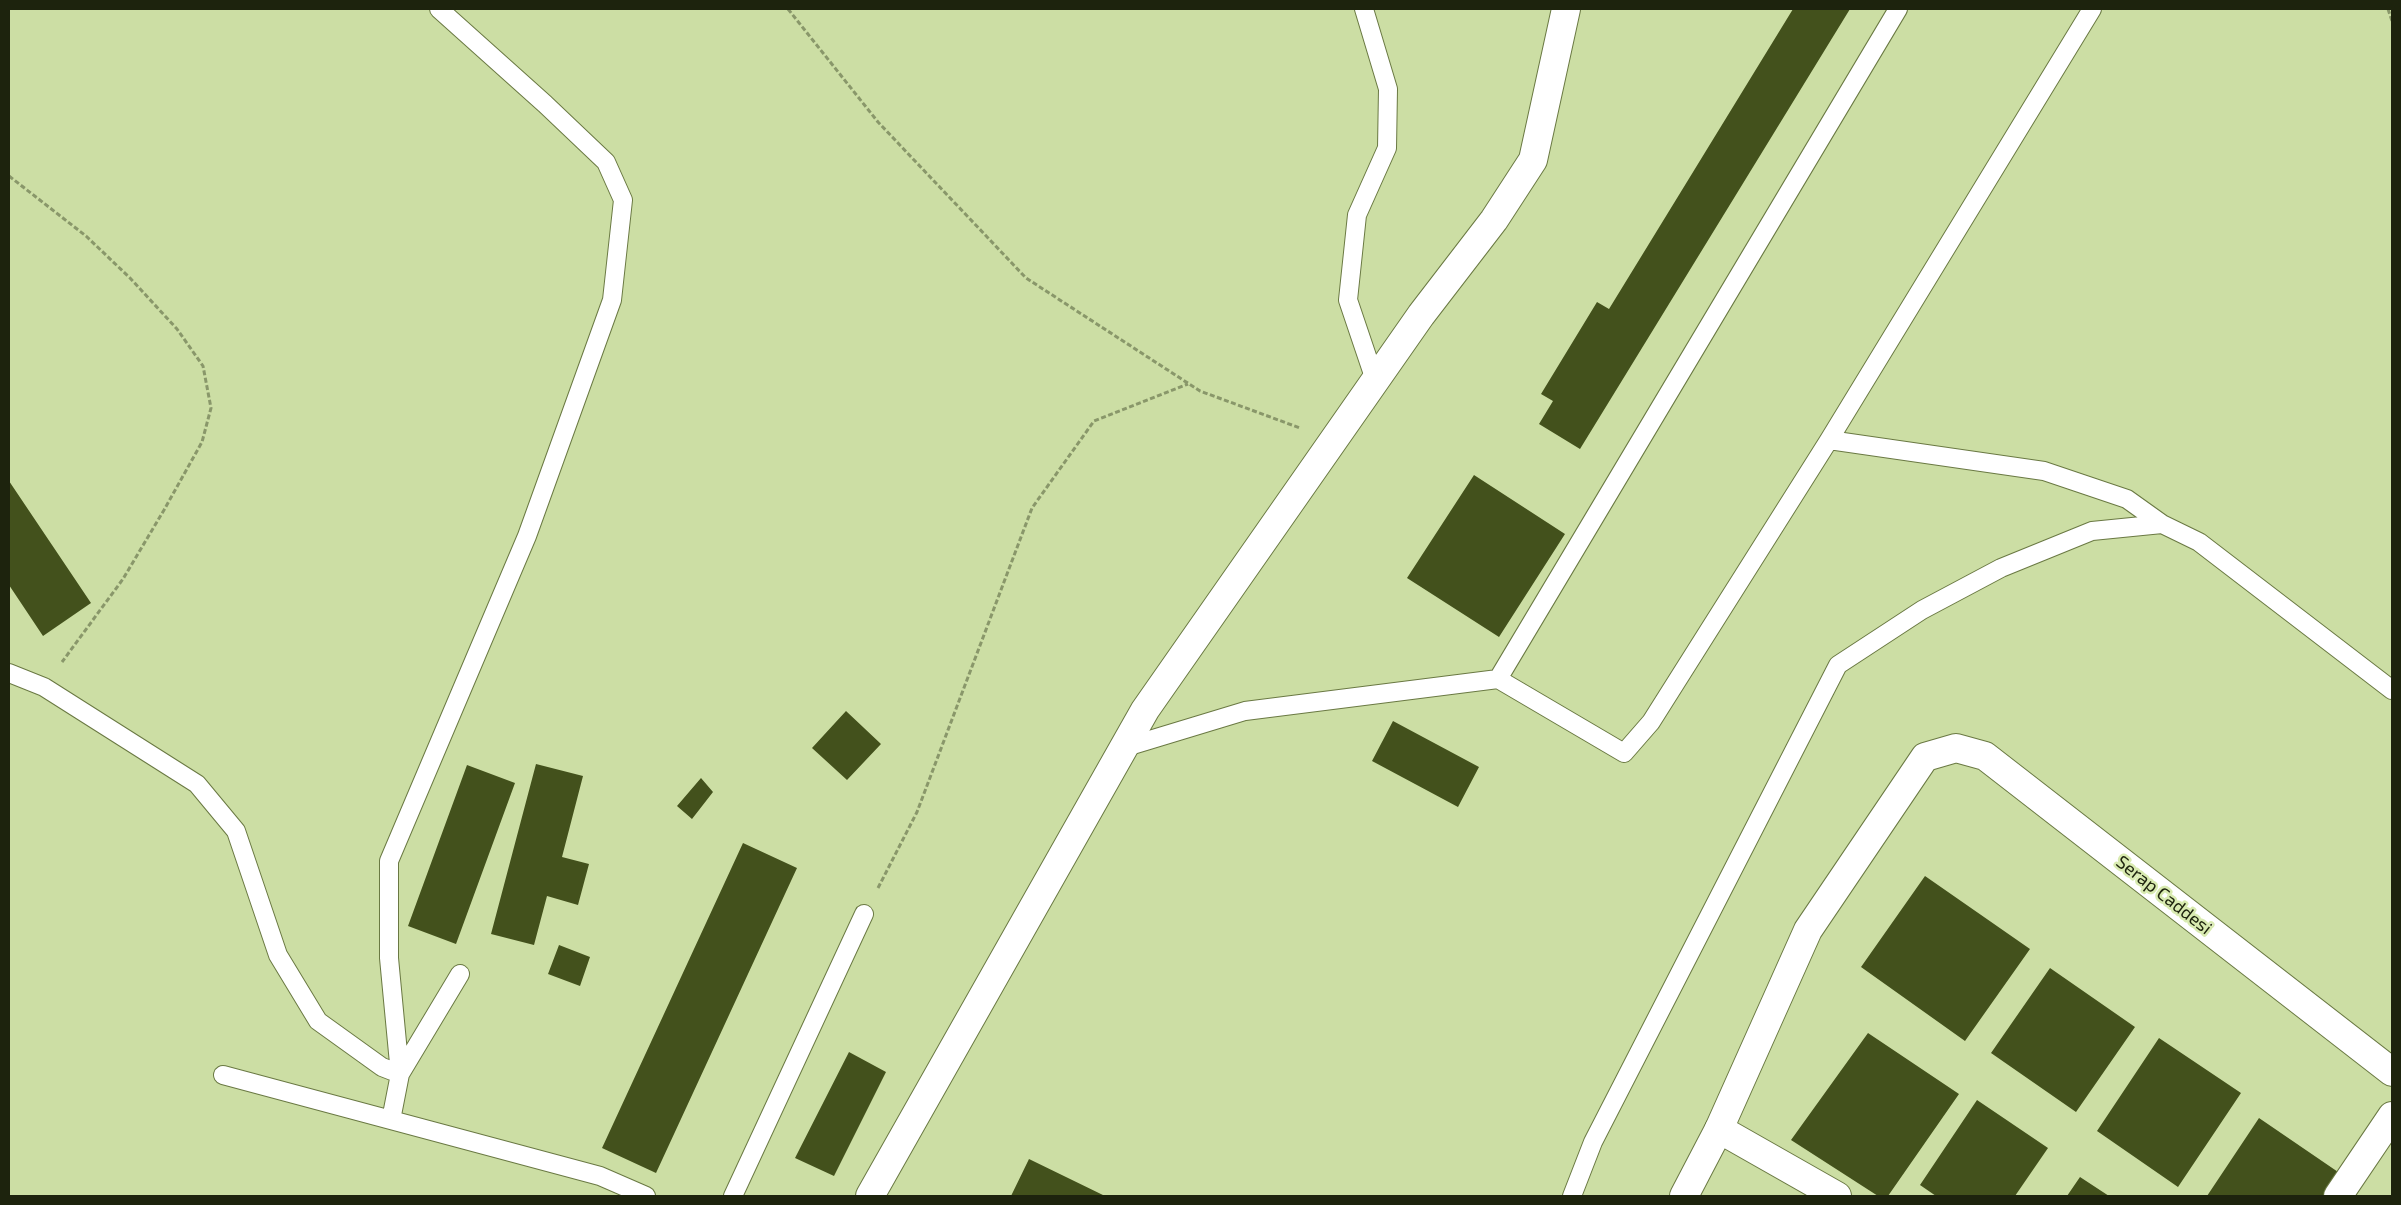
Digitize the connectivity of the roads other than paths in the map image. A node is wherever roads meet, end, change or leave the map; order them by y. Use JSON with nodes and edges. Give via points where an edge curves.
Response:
{"nodes":[{"id":1,"x":439,"y":9,"type":"edge"},
{"id":2,"x":1364,"y":9,"type":"edge"},
{"id":3,"x":1566,"y":9,"type":"edge"},
{"id":4,"x":1898,"y":9,"type":"edge"},
{"id":5,"x":2092,"y":9,"type":"edge"},
{"id":6,"x":1374,"y":380,"type":"junction"},
{"id":7,"x":1829,"y":440,"type":"junction"},
{"id":8,"x":2162,"y":524,"type":"junction"},
{"id":9,"x":9,"y":673,"type":"edge"},
{"id":10,"x":1498,"y":680,"type":"junction"},
{"id":11,"x":2392,"y":690,"type":"edge"},
{"id":12,"x":1123,"y":748,"type":"junction"},
{"id":13,"x":864,"y":914,"type":"road end"},
{"id":14,"x":460,"y":974,"type":"dead end"},
{"id":15,"x":2392,"y":1072,"type":"edge"},
{"id":16,"x":400,"y":1074,"type":"junction"},
{"id":17,"x":223,"y":1075,"type":"dead end"},
{"id":18,"x":2392,"y":1116,"type":"edge"},
{"id":19,"x":391,"y":1120,"type":"junction"},
{"id":20,"x":1720,"y":1129,"type":"junction"},
{"id":21,"x":646,"y":1196,"type":"edge"},
{"id":22,"x":733,"y":1196,"type":"edge"},
{"id":23,"x":870,"y":1196,"type":"edge"},
{"id":24,"x":1572,"y":1196,"type":"edge"},
{"id":25,"x":1684,"y":1196,"type":"edge"},
{"id":26,"x":1837,"y":1196,"type":"edge"},
{"id":27,"x":2338,"y":1196,"type":"edge"}],
"edges":[{"from":1,"to":16,"type":"lane","via":[[606,162],[622,200],[612,300],[527,536],[389,861],[389,958]]},
{"from":2,"to":6,"type":"lane","via":[[1388,89],[1387,148],[1357,216],[1348,300]]},
{"from":3,"to":6,"type":"street","via":[[1533,160],[1494,220]]},
{"from":4,"to":10,"type":"lane"},
{"from":5,"to":7,"type":"lane"},
{"from":6,"to":12,"type":"street","via":[[1145,710]]},
{"from":7,"to":8,"type":"lane","via":[[2044,471],[2127,500]]},
{"from":7,"to":10,"type":"lane","via":[[1651,722],[1624,753]]},
{"from":8,"to":11,"type":"lane","via":[[2199,542]]},
{"from":8,"to":24,"type":"lane","via":[[2092,531],[2001,568],[1922,610],[1838,665],[1593,1142]]},
{"from":9,"to":16,"type":"lane","via":[[44,687],[197,784],[236,831],[278,955],[318,1020],[382,1067]]},
{"from":10,"to":12,"type":"lane","via":[[1245,711]]},
{"from":12,"to":23,"type":"street"},
{"from":13,"to":22,"type":"lane"},
{"from":14,"to":16,"type":"lane"},
{"from":15,"to":20,"type":"street","name":"Serap Caddesi","via":[[1985,756],[1956,748],[1925,757],[1808,930]]},
{"from":16,"to":19,"type":"lane"},
{"from":17,"to":19,"type":"lane"},
{"from":18,"to":27,"type":"street"},
{"from":19,"to":21,"type":"lane","via":[[600,1176]]},
{"from":20,"to":25,"type":"street"},
{"from":20,"to":26,"type":"street"}]}
